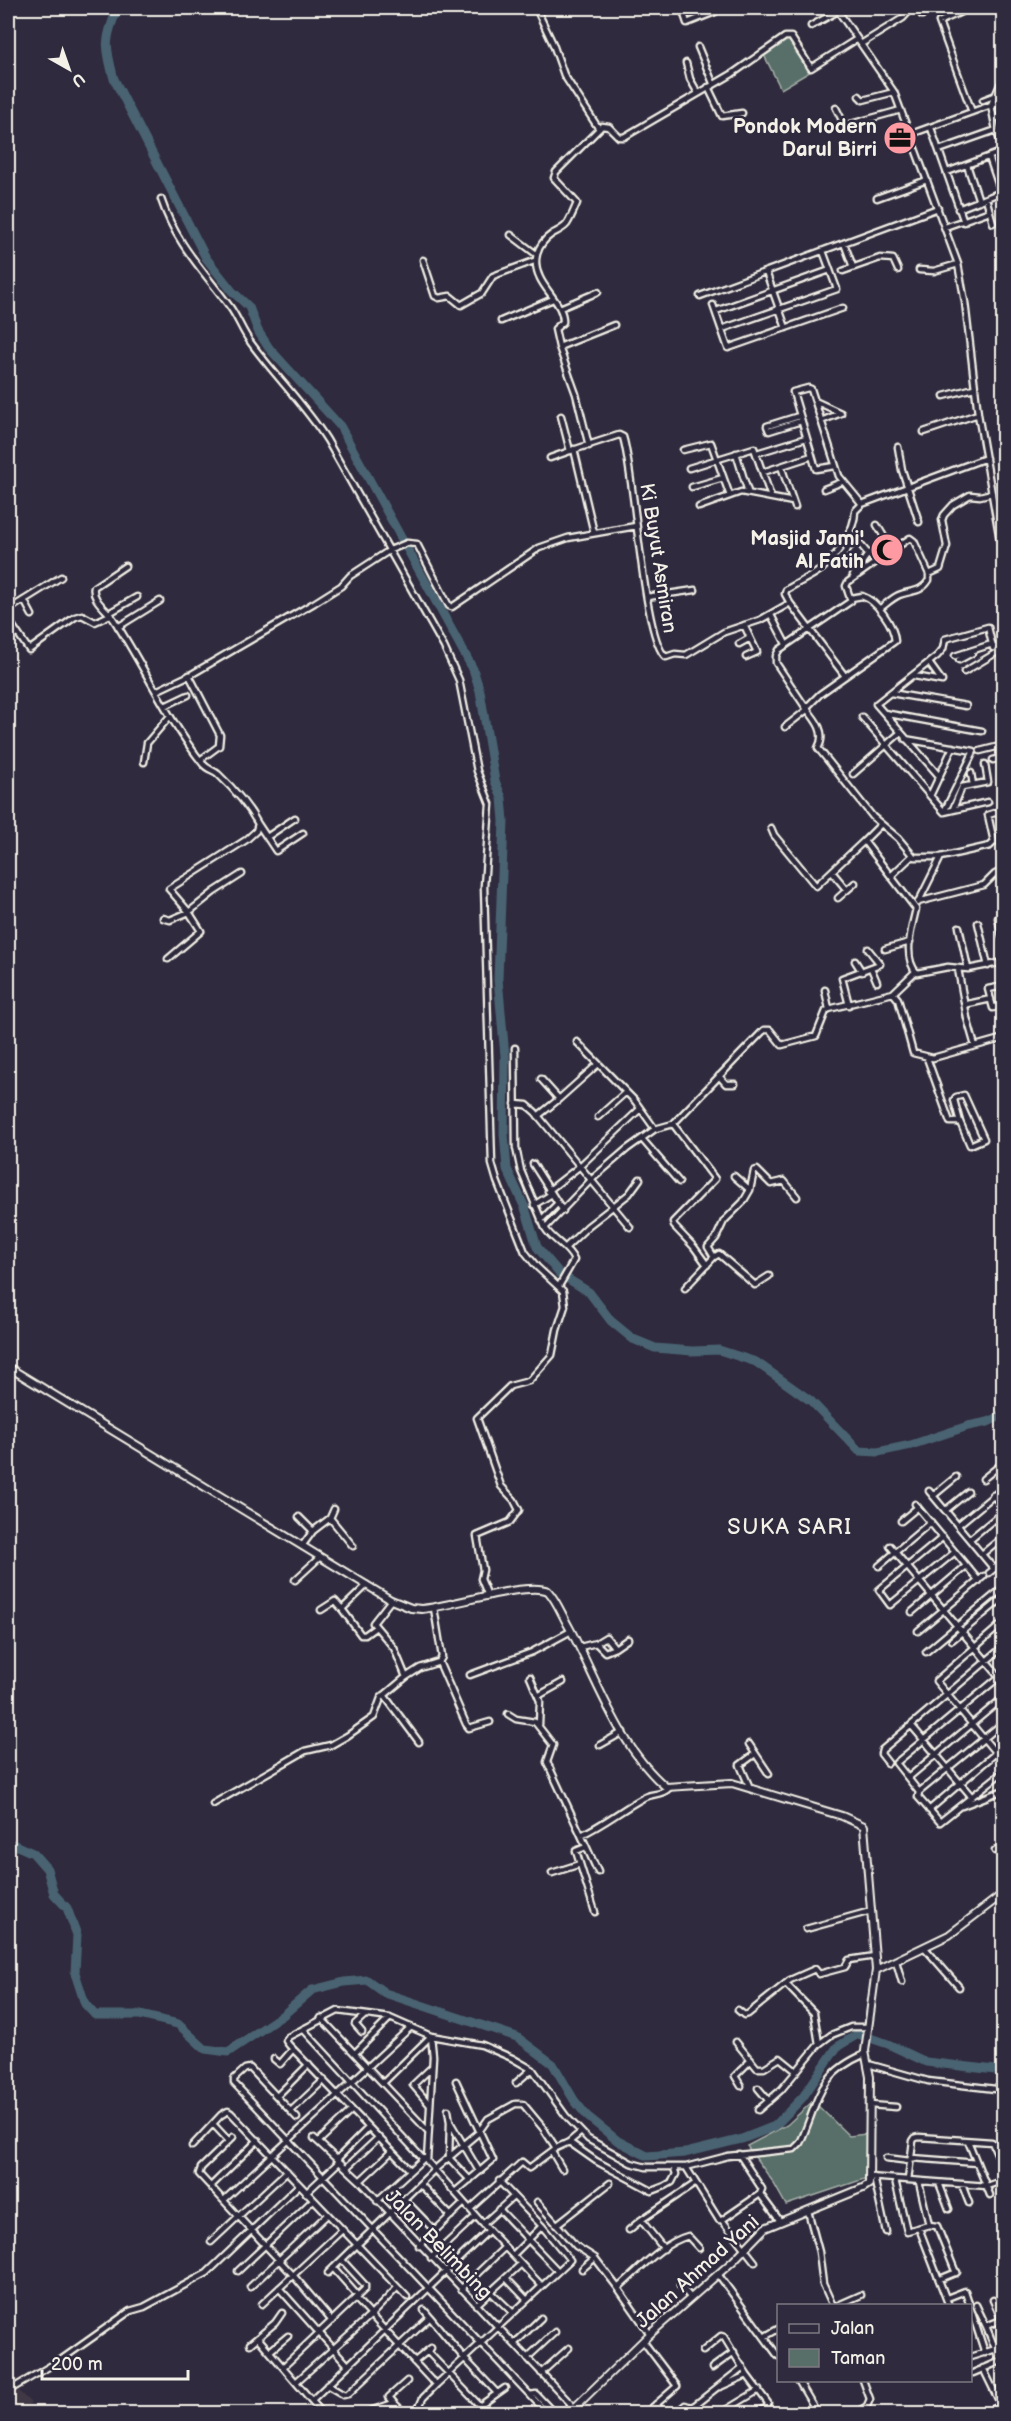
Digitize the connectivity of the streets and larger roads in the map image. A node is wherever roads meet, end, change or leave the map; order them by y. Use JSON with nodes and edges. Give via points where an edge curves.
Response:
{"nodes":[{"id":1,"x":536,"y":8,"type":"edge"},
{"id":2,"x":682,"y":8,"type":"edge"},
{"id":3,"x":944,"y":8,"type":"edge"},
{"id":4,"x":967,"y":8,"type":"edge"},
{"id":5,"x":837,"y":9,"type":"edge"},
{"id":6,"x":715,"y":12,"type":"dead end"},
{"id":7,"x":922,"y":15,"type":"dead end"},
{"id":8,"x":949,"y":17,"type":"junction"},
{"id":9,"x":811,"y":26,"type":"dead end"},
{"id":10,"x":857,"y":39,"type":"junction"},
{"id":11,"x":861,"y":44,"type":"junction"},
{"id":12,"x":698,"y":47,"type":"dead end"},
{"id":13,"x":686,"y":63,"type":"dead end"},
{"id":14,"x":1004,"y":76,"type":"edge"},
{"id":15,"x":711,"y":85,"type":"junction"},
{"id":16,"x":894,"y":92,"type":"junction"},
{"id":17,"x":698,"y":93,"type":"junction"},
{"id":18,"x":1004,"y":93,"type":"edge"},
{"id":19,"x":996,"y":95,"type":"junction"},
{"id":20,"x":859,"y":96,"type":"dead end"},
{"id":21,"x":983,"y":100,"type":"dead end"},
{"id":22,"x":1004,"y":103,"type":"edge"},
{"id":23,"x":991,"y":105,"type":"junction"},
{"id":24,"x":836,"y":108,"type":"dead end"},
{"id":25,"x":901,"y":110,"type":"junction"},
{"id":26,"x":972,"y":112,"type":"junction"},
{"id":27,"x":742,"y":113,"type":"dead end"},
{"id":28,"x":1004,"y":116,"type":"edge"},
{"id":29,"x":994,"y":119,"type":"junction"},
{"id":30,"x":932,"y":128,"type":"junction"},
{"id":31,"x":599,"y":129,"type":"junction"},
{"id":32,"x":999,"y":133,"type":"edge"},
{"id":33,"x":911,"y":134,"type":"junction"},
{"id":34,"x":939,"y":150,"type":"junction"},
{"id":35,"x":1004,"y":151,"type":"edge"},
{"id":36,"x":989,"y":157,"type":"junction"},
{"id":37,"x":967,"y":165,"type":"junction"},
{"id":38,"x":947,"y":172,"type":"junction"},
{"id":39,"x":927,"y":180,"type":"junction"},
{"id":40,"x":1002,"y":191,"type":"edge"},
{"id":41,"x":877,"y":198,"type":"dead end"},
{"id":42,"x":986,"y":198,"type":"junction"},
{"id":43,"x":161,"y":199,"type":"dead end"},
{"id":44,"x":979,"y":201,"type":"junction"},
{"id":45,"x":938,"y":208,"type":"junction"},
{"id":46,"x":958,"y":210,"type":"junction"},
{"id":47,"x":990,"y":211,"type":"junction"},
{"id":48,"x":963,"y":222,"type":"junction"},
{"id":49,"x":993,"y":223,"type":"dead end"},
{"id":50,"x":945,"y":227,"type":"junction"},
{"id":51,"x":512,"y":235,"type":"dead end"},
{"id":52,"x":844,"y":243,"type":"junction"},
{"id":53,"x":824,"y":250,"type":"junction"},
{"id":54,"x":536,"y":254,"type":"junction"},
{"id":55,"x":423,"y":260,"type":"dead end"},
{"id":56,"x":534,"y":261,"type":"junction"},
{"id":57,"x":958,"y":264,"type":"junction"},
{"id":58,"x":854,"y":267,"type":"junction"},
{"id":59,"x":830,"y":270,"type":"junction"},
{"id":60,"x":898,"y":270,"type":"dead end"},
{"id":61,"x":919,"y":270,"type":"dead end"},
{"id":62,"x":843,"y":271,"type":"dead end"},
{"id":63,"x":766,"y":272,"type":"junction"},
{"id":64,"x":772,"y":291,"type":"junction"},
{"id":65,"x":598,"y":292,"type":"dead end"},
{"id":66,"x":700,"y":296,"type":"dead end"},
{"id":67,"x":553,"y":299,"type":"junction"},
{"id":68,"x":714,"y":305,"type":"dead end"},
{"id":69,"x":560,"y":308,"type":"junction"},
{"id":70,"x":843,"y":308,"type":"dead end"},
{"id":71,"x":779,"y":309,"type":"junction"},
{"id":72,"x":716,"y":311,"type":"junction"},
{"id":73,"x":501,"y":321,"type":"dead end"},
{"id":74,"x":614,"y":325,"type":"dead end"},
{"id":75,"x":786,"y":328,"type":"junction"},
{"id":76,"x":722,"y":329,"type":"junction"},
{"id":77,"x":559,"y":346,"type":"junction"},
{"id":78,"x":974,"y":388,"type":"junction"},
{"id":79,"x":944,"y":396,"type":"dead end"},
{"id":80,"x":815,"y":401,"type":"junction"},
{"id":81,"x":978,"y":414,"type":"junction"},
{"id":82,"x":561,"y":416,"type":"dead end"},
{"id":83,"x":800,"y":418,"type":"junction"},
{"id":84,"x":821,"y":422,"type":"junction"},
{"id":85,"x":924,"y":432,"type":"dead end"},
{"id":86,"x":806,"y":438,"type":"junction"},
{"id":87,"x":589,"y":446,"type":"junction"},
{"id":88,"x":898,"y":447,"type":"dead end"},
{"id":89,"x":572,"y":450,"type":"junction"},
{"id":90,"x":683,"y":450,"type":"dead end"},
{"id":91,"x":736,"y":453,"type":"junction"},
{"id":92,"x":757,"y":453,"type":"junction"},
{"id":93,"x":812,"y":456,"type":"junction"},
{"id":94,"x":550,"y":458,"type":"dead end"},
{"id":95,"x":986,"y":458,"type":"junction"},
{"id":96,"x":717,"y":459,"type":"junction"},
{"id":97,"x":781,"y":466,"type":"junction"},
{"id":98,"x":835,"y":466,"type":"junction"},
{"id":99,"x":689,"y":468,"type":"dead end"},
{"id":100,"x":763,"y":472,"type":"junction"},
{"id":101,"x":723,"y":478,"type":"junction"},
{"id":102,"x":842,"y":482,"type":"junction"},
{"id":103,"x":692,"y":487,"type":"dead end"},
{"id":104,"x":908,"y":488,"type":"junction"},
{"id":105,"x":824,"y":489,"type":"dead end"},
{"id":106,"x":748,"y":492,"type":"junction"},
{"id":107,"x":992,"y":493,"type":"junction"},
{"id":108,"x":730,"y":496,"type":"junction"},
{"id":109,"x":771,"y":497,"type":"junction"},
{"id":110,"x":1004,"y":502,"type":"edge"},
{"id":111,"x":862,"y":504,"type":"junction"},
{"id":112,"x":994,"y":505,"type":"junction"},
{"id":113,"x":699,"y":507,"type":"dead end"},
{"id":114,"x":920,"y":522,"type":"dead end"},
{"id":115,"x":636,"y":525,"type":"junction"},
{"id":116,"x":877,"y":525,"type":"dead end"},
{"id":117,"x":1001,"y":528,"type":"edge"},
{"id":118,"x":851,"y":533,"type":"junction"},
{"id":119,"x":594,"y":534,"type":"junction"},
{"id":120,"x":856,"y":539,"type":"junction"},
{"id":121,"x":393,"y":549,"type":"junction"},
{"id":122,"x":892,"y":550,"type":"junction"},
{"id":123,"x":869,"y":553,"type":"junction"},
{"id":124,"x":1003,"y":559,"type":"edge"},
{"id":125,"x":874,"y":561,"type":"junction"},
{"id":126,"x":837,"y":562,"type":"dead end"},
{"id":127,"x":125,"y":566,"type":"dead end"},
{"id":128,"x":930,"y":573,"type":"junction"},
{"id":129,"x":61,"y":577,"type":"dead end"},
{"id":130,"x":851,"y":578,"type":"junction"},
{"id":131,"x":695,"y":590,"type":"dead end"},
{"id":132,"x":137,"y":597,"type":"dead end"},
{"id":133,"x":647,"y":597,"type":"junction"},
{"id":134,"x":851,"y":599,"type":"junction"},
{"id":135,"x":24,"y":600,"type":"junction"},
{"id":136,"x":160,"y":601,"type":"dead end"},
{"id":137,"x":790,"y":603,"type":"junction"},
{"id":138,"x":879,"y":609,"type":"junction"},
{"id":139,"x":8,"y":610,"type":"edge"},
{"id":140,"x":110,"y":614,"type":"junction"},
{"id":141,"x":32,"y":615,"type":"dead end"},
{"id":142,"x":771,"y":615,"type":"junction"},
{"id":143,"x":8,"y":619,"type":"edge"},
{"id":144,"x":744,"y":625,"type":"junction"},
{"id":145,"x":118,"y":627,"type":"junction"},
{"id":146,"x":809,"y":630,"type":"junction"},
{"id":147,"x":750,"y":638,"type":"junction"},
{"id":148,"x":739,"y":644,"type":"dead end"},
{"id":149,"x":786,"y":644,"type":"junction"},
{"id":150,"x":992,"y":644,"type":"junction"},
{"id":151,"x":1004,"y":646,"type":"edge"},
{"id":152,"x":746,"y":657,"type":"dead end"},
{"id":153,"x":957,"y":658,"type":"dead end"},
{"id":154,"x":929,"y":663,"type":"junction"},
{"id":155,"x":964,"y":672,"type":"dead end"},
{"id":156,"x":189,"y":675,"type":"junction"},
{"id":157,"x":845,"y":676,"type":"junction"},
{"id":158,"x":914,"y":676,"type":"junction"},
{"id":159,"x":156,"y":691,"type":"junction"},
{"id":160,"x":891,"y":693,"type":"junction"},
{"id":161,"x":188,"y":695,"type":"dead end"},
{"id":162,"x":165,"y":706,"type":"junction"},
{"id":163,"x":966,"y":706,"type":"dead end"},
{"id":164,"x":807,"y":709,"type":"junction"},
{"id":165,"x":884,"y":713,"type":"junction"},
{"id":166,"x":170,"y":716,"type":"junction"},
{"id":167,"x":862,"y":717,"type":"dead end"},
{"id":168,"x":785,"y":727,"type":"dead end"},
{"id":169,"x":982,"y":731,"type":"dead end"},
{"id":170,"x":900,"y":733,"type":"junction"},
{"id":171,"x":905,"y":739,"type":"junction"},
{"id":172,"x":886,"y":745,"type":"junction"},
{"id":173,"x":953,"y":747,"type":"junction"},
{"id":174,"x":1004,"y":747,"type":"edge"},
{"id":175,"x":980,"y":751,"type":"dead end"},
{"id":176,"x":1004,"y":758,"type":"edge"},
{"id":177,"x":200,"y":760,"type":"junction"},
{"id":178,"x":993,"y":760,"type":"dead end"},
{"id":179,"x":144,"y":762,"type":"dead end"},
{"id":180,"x":985,"y":764,"type":"dead end"},
{"id":181,"x":971,"y":773,"type":"dead end"},
{"id":182,"x":853,"y":774,"type":"dead end"},
{"id":183,"x":940,"y":777,"type":"junction"},
{"id":184,"x":973,"y":785,"type":"junction"},
{"id":185,"x":930,"y":796,"type":"junction"},
{"id":186,"x":988,"y":802,"type":"dead end"},
{"id":187,"x":953,"y":810,"type":"junction"},
{"id":188,"x":1004,"y":810,"type":"edge"},
{"id":189,"x":944,"y":812,"type":"junction"},
{"id":190,"x":295,"y":818,"type":"dead end"},
{"id":191,"x":258,"y":824,"type":"junction"},
{"id":192,"x":881,"y":824,"type":"junction"},
{"id":193,"x":771,"y":828,"type":"dead end"},
{"id":194,"x":303,"y":833,"type":"dead end"},
{"id":195,"x":267,"y":837,"type":"junction"},
{"id":196,"x":864,"y":841,"type":"junction"},
{"id":197,"x":912,"y":856,"type":"junction"},
{"id":198,"x":941,"y":857,"type":"junction"},
{"id":199,"x":1004,"y":870,"type":"edge"},
{"id":200,"x":832,"y":872,"type":"junction"},
{"id":201,"x":242,"y":874,"type":"dead end"},
{"id":202,"x":892,"y":875,"type":"junction"},
{"id":203,"x":855,"y":883,"type":"dead end"},
{"id":204,"x":847,"y":890,"type":"junction"},
{"id":205,"x":838,"y":898,"type":"dead end"},
{"id":206,"x":915,"y":904,"type":"junction"},
{"id":207,"x":189,"y":912,"type":"junction"},
{"id":208,"x":163,"y":918,"type":"dead end"},
{"id":209,"x":1000,"y":920,"type":"edge"},
{"id":210,"x":978,"y":923,"type":"dead end"},
{"id":211,"x":959,"y":927,"type":"dead end"},
{"id":212,"x":910,"y":942,"type":"junction"},
{"id":213,"x":1003,"y":942,"type":"edge"},
{"id":214,"x":868,"y":949,"type":"dead end"},
{"id":215,"x":885,"y":949,"type":"dead end"},
{"id":216,"x":168,"y":959,"type":"dead end"},
{"id":217,"x":855,"y":961,"type":"dead end"},
{"id":218,"x":1002,"y":963,"type":"edge"},
{"id":219,"x":988,"y":966,"type":"junction"},
{"id":220,"x":871,"y":968,"type":"junction"},
{"id":221,"x":958,"y":969,"type":"junction"},
{"id":222,"x":968,"y":969,"type":"junction"},
{"id":223,"x":842,"y":970,"type":"dead end"},
{"id":224,"x":862,"y":972,"type":"junction"},
{"id":225,"x":915,"y":972,"type":"junction"},
{"id":226,"x":1004,"y":976,"type":"edge"},
{"id":227,"x":846,"y":977,"type":"junction"},
{"id":228,"x":878,"y":982,"type":"dead end"},
{"id":229,"x":1004,"y":986,"type":"edge"},
{"id":230,"x":825,"y":990,"type":"dead end"},
{"id":231,"x":893,"y":993,"type":"junction"},
{"id":232,"x":991,"y":999,"type":"junction"},
{"id":233,"x":968,"y":1004,"type":"dead end"},
{"id":234,"x":849,"y":1005,"type":"junction"},
{"id":235,"x":1004,"y":1005,"type":"edge"},
{"id":236,"x":829,"y":1009,"type":"junction"},
{"id":237,"x":1004,"y":1038,"type":"edge"},
{"id":238,"x":577,"y":1042,"type":"dead end"},
{"id":239,"x":975,"y":1046,"type":"junction"},
{"id":240,"x":515,"y":1048,"type":"dead end"},
{"id":241,"x":927,"y":1058,"type":"junction"},
{"id":242,"x":597,"y":1065,"type":"junction"},
{"id":243,"x":719,"y":1076,"type":"junction"},
{"id":244,"x":541,"y":1079,"type":"dead end"},
{"id":245,"x":735,"y":1084,"type":"dead end"},
{"id":246,"x":626,"y":1092,"type":"junction"},
{"id":247,"x":559,"y":1099,"type":"junction"},
{"id":248,"x":515,"y":1104,"type":"junction"},
{"id":249,"x":640,"y":1109,"type":"junction"},
{"id":250,"x":538,"y":1116,"type":"junction"},
{"id":251,"x":598,"y":1117,"type":"dead end"},
{"id":252,"x":960,"y":1122,"type":"junction"},
{"id":253,"x":673,"y":1124,"type":"junction"},
{"id":254,"x":655,"y":1129,"type":"junction"},
{"id":255,"x":642,"y":1139,"type":"junction"},
{"id":256,"x":533,"y":1164,"type":"dead end"},
{"id":257,"x":580,"y":1166,"type":"junction"},
{"id":258,"x":734,"y":1176,"type":"dead end"},
{"id":259,"x":640,"y":1179,"type":"dead end"},
{"id":260,"x":591,"y":1180,"type":"junction"},
{"id":261,"x":679,"y":1182,"type":"dead end"},
{"id":262,"x":750,"y":1190,"type":"junction"},
{"id":263,"x":549,"y":1193,"type":"junction"},
{"id":264,"x":797,"y":1197,"type":"dead end"},
{"id":265,"x":557,"y":1204,"type":"junction"},
{"id":266,"x":534,"y":1205,"type":"junction"},
{"id":267,"x":613,"y":1206,"type":"junction"},
{"id":268,"x":562,"y":1211,"type":"junction"},
{"id":269,"x":541,"y":1220,"type":"junction"},
{"id":270,"x":630,"y":1227,"type":"dead end"},
{"id":271,"x":545,"y":1228,"type":"junction"},
{"id":272,"x":565,"y":1248,"type":"junction"},
{"id":273,"x":714,"y":1257,"type":"junction"},
{"id":274,"x":707,"y":1265,"type":"junction"},
{"id":275,"x":769,"y":1276,"type":"dead end"},
{"id":276,"x":560,"y":1284,"type":"junction"},
{"id":277,"x":685,"y":1288,"type":"dead end"},
{"id":278,"x":8,"y":1367,"type":"edge"},
{"id":279,"x":1004,"y":1462,"type":"edge"},
{"id":280,"x":956,"y":1477,"type":"dead end"},
{"id":281,"x":983,"y":1479,"type":"dead end"},
{"id":282,"x":1004,"y":1487,"type":"edge"},
{"id":283,"x":968,"y":1492,"type":"dead end"},
{"id":284,"x":993,"y":1496,"type":"junction"},
{"id":285,"x":334,"y":1509,"type":"dead end"},
{"id":286,"x":945,"y":1510,"type":"junction"},
{"id":287,"x":1004,"y":1510,"type":"edge"},
{"id":288,"x":299,"y":1517,"type":"dead end"},
{"id":289,"x":330,"y":1518,"type":"junction"},
{"id":290,"x":995,"y":1519,"type":"junction"},
{"id":291,"x":901,"y":1521,"type":"dead end"},
{"id":292,"x":931,"y":1522,"type":"junction"},
{"id":293,"x":958,"y":1525,"type":"junction"},
{"id":294,"x":1004,"y":1529,"type":"edge"},
{"id":295,"x":313,"y":1531,"type":"junction"},
{"id":296,"x":1004,"y":1536,"type":"edge"},
{"id":297,"x":943,"y":1537,"type":"junction"},
{"id":298,"x":970,"y":1539,"type":"junction"},
{"id":299,"x":302,"y":1546,"type":"junction"},
{"id":300,"x":353,"y":1546,"type":"dead end"},
{"id":301,"x":890,"y":1546,"type":"dead end"},
{"id":302,"x":895,"y":1552,"type":"junction"},
{"id":303,"x":955,"y":1552,"type":"junction"},
{"id":304,"x":982,"y":1554,"type":"junction"},
{"id":305,"x":320,"y":1557,"type":"junction"},
{"id":306,"x":1004,"y":1561,"type":"edge"},
{"id":307,"x":879,"y":1566,"type":"dead end"},
{"id":308,"x":908,"y":1566,"type":"junction"},
{"id":309,"x":966,"y":1566,"type":"junction"},
{"id":310,"x":994,"y":1569,"type":"junction"},
{"id":311,"x":295,"y":1580,"type":"dead end"},
{"id":312,"x":920,"y":1581,"type":"junction"},
{"id":313,"x":979,"y":1581,"type":"junction"},
{"id":314,"x":367,"y":1585,"type":"junction"},
{"id":315,"x":1004,"y":1587,"type":"edge"},
{"id":316,"x":932,"y":1595,"type":"junction"},
{"id":317,"x":488,"y":1596,"type":"junction"},
{"id":318,"x":1004,"y":1597,"type":"edge"},
{"id":319,"x":391,"y":1600,"type":"junction"},
{"id":320,"x":434,"y":1608,"type":"junction"},
{"id":321,"x":342,"y":1609,"type":"junction"},
{"id":322,"x":321,"y":1610,"type":"dead end"},
{"id":323,"x":944,"y":1610,"type":"junction"},
{"id":324,"x":912,"y":1612,"type":"dead end"},
{"id":325,"x":1004,"y":1622,"type":"edge"},
{"id":326,"x":957,"y":1626,"type":"junction"},
{"id":327,"x":376,"y":1627,"type":"junction"},
{"id":328,"x":571,"y":1630,"type":"junction"},
{"id":329,"x":918,"y":1631,"type":"dead end"},
{"id":330,"x":962,"y":1631,"type":"junction"},
{"id":331,"x":628,"y":1639,"type":"dead end"},
{"id":332,"x":952,"y":1640,"type":"dead end"},
{"id":333,"x":596,"y":1643,"type":"junction"},
{"id":334,"x":1004,"y":1646,"type":"edge"},
{"id":335,"x":580,"y":1647,"type":"junction"},
{"id":336,"x":975,"y":1647,"type":"junction"},
{"id":337,"x":615,"y":1648,"type":"junction"},
{"id":338,"x":926,"y":1652,"type":"dead end"},
{"id":339,"x":986,"y":1661,"type":"junction"},
{"id":340,"x":439,"y":1662,"type":"junction"},
{"id":341,"x":470,"y":1675,"type":"dead end"},
{"id":342,"x":1001,"y":1675,"type":"edge"},
{"id":343,"x":406,"y":1677,"type":"junction"},
{"id":344,"x":530,"y":1677,"type":"dead end"},
{"id":345,"x":563,"y":1682,"type":"dead end"},
{"id":346,"x":1004,"y":1682,"type":"edge"},
{"id":347,"x":384,"y":1695,"type":"junction"},
{"id":348,"x":947,"y":1695,"type":"junction"},
{"id":349,"x":538,"y":1696,"type":"junction"},
{"id":350,"x":1004,"y":1697,"type":"edge"},
{"id":351,"x":960,"y":1710,"type":"junction"},
{"id":352,"x":508,"y":1714,"type":"dead end"},
{"id":353,"x":490,"y":1722,"type":"dead end"},
{"id":354,"x":1004,"y":1722,"type":"edge"},
{"id":355,"x":971,"y":1723,"type":"junction"},
{"id":356,"x":911,"y":1725,"type":"junction"},
{"id":357,"x":539,"y":1726,"type":"junction"},
{"id":358,"x":623,"y":1732,"type":"junction"},
{"id":359,"x":984,"y":1738,"type":"junction"},
{"id":360,"x":923,"y":1739,"type":"junction"},
{"id":361,"x":419,"y":1742,"type":"dead end"},
{"id":362,"x":749,"y":1744,"type":"dead end"},
{"id":363,"x":600,"y":1745,"type":"dead end"},
{"id":364,"x":1004,"y":1746,"type":"edge"},
{"id":365,"x":995,"y":1753,"type":"junction"},
{"id":366,"x":755,"y":1754,"type":"junction"},
{"id":367,"x":936,"y":1754,"type":"junction"},
{"id":368,"x":888,"y":1763,"type":"dead end"},
{"id":369,"x":1004,"y":1763,"type":"edge"},
{"id":370,"x":948,"y":1768,"type":"junction"},
{"id":371,"x":1004,"y":1771,"type":"edge"},
{"id":372,"x":769,"y":1774,"type":"dead end"},
{"id":373,"x":908,"y":1778,"type":"junction"},
{"id":374,"x":960,"y":1782,"type":"junction"},
{"id":375,"x":669,"y":1788,"type":"junction"},
{"id":376,"x":750,"y":1788,"type":"junction"},
{"id":377,"x":1004,"y":1790,"type":"edge"},
{"id":378,"x":919,"y":1792,"type":"junction"},
{"id":379,"x":972,"y":1797,"type":"junction"},
{"id":380,"x":213,"y":1804,"type":"dead end"},
{"id":381,"x":960,"y":1807,"type":"junction"},
{"id":382,"x":929,"y":1810,"type":"junction"},
{"id":383,"x":581,"y":1835,"type":"junction"},
{"id":384,"x":1004,"y":1845,"type":"edge"},
{"id":385,"x":586,"y":1847,"type":"junction"},
{"id":386,"x":995,"y":1851,"type":"dead end"},
{"id":387,"x":580,"y":1864,"type":"junction"},
{"id":388,"x":598,"y":1872,"type":"dead end"},
{"id":389,"x":552,"y":1873,"type":"dead end"},
{"id":390,"x":1004,"y":1893,"type":"edge"},
{"id":391,"x":871,"y":1911,"type":"junction"},
{"id":392,"x":595,"y":1912,"type":"dead end"},
{"id":393,"x":806,"y":1929,"type":"dead end"},
{"id":394,"x":924,"y":1947,"type":"junction"},
{"id":395,"x":874,"y":1956,"type":"junction"},
{"id":396,"x":896,"y":1961,"type":"junction"},
{"id":397,"x":876,"y":1970,"type":"junction"},
{"id":398,"x":903,"y":1982,"type":"dead end"},
{"id":399,"x":786,"y":1984,"type":"junction"},
{"id":400,"x":959,"y":1987,"type":"dead end"},
{"id":401,"x":738,"y":2010,"type":"dead end"},
{"id":402,"x":365,"y":2015,"type":"junction"},
{"id":403,"x":321,"y":2018,"type":"junction"},
{"id":404,"x":390,"y":2018,"type":"junction"},
{"id":405,"x":411,"y":2027,"type":"junction"},
{"id":406,"x":303,"y":2029,"type":"junction"},
{"id":407,"x":868,"y":2029,"type":"junction"},
{"id":408,"x":362,"y":2032,"type":"dead end"},
{"id":409,"x":431,"y":2036,"type":"junction"},
{"id":410,"x":735,"y":2042,"type":"dead end"},
{"id":411,"x":819,"y":2044,"type":"junction"},
{"id":412,"x":293,"y":2049,"type":"junction"},
{"id":413,"x":865,"y":2052,"type":"junction"},
{"id":414,"x":355,"y":2053,"type":"junction"},
{"id":415,"x":274,"y":2059,"type":"dead end"},
{"id":416,"x":751,"y":2060,"type":"junction"},
{"id":417,"x":309,"y":2064,"type":"junction"},
{"id":418,"x":868,"y":2064,"type":"junction"},
{"id":419,"x":368,"y":2067,"type":"junction"},
{"id":420,"x":431,"y":2068,"type":"junction"},
{"id":421,"x":532,"y":2069,"type":"junction"},
{"id":422,"x":796,"y":2071,"type":"junction"},
{"id":423,"x":324,"y":2080,"type":"junction"},
{"id":424,"x":456,"y":2081,"type":"dead end"},
{"id":425,"x":352,"y":2082,"type":"junction"},
{"id":426,"x":383,"y":2083,"type":"junction"},
{"id":427,"x":516,"y":2083,"type":"dead end"},
{"id":428,"x":741,"y":2086,"type":"dead end"},
{"id":429,"x":758,"y":2088,"type":"dead end"},
{"id":430,"x":1004,"y":2090,"type":"edge"},
{"id":431,"x":339,"y":2095,"type":"junction"},
{"id":432,"x":277,"y":2096,"type":"junction"},
{"id":433,"x":769,"y":2101,"type":"junction"},
{"id":434,"x":430,"y":2105,"type":"junction"},
{"id":435,"x":870,"y":2105,"type":"junction"},
{"id":436,"x":896,"y":2107,"type":"dead end"},
{"id":437,"x":352,"y":2110,"type":"junction"},
{"id":438,"x":448,"y":2110,"type":"dead end"},
{"id":439,"x":758,"y":2110,"type":"dead end"},
{"id":440,"x":291,"y":2111,"type":"junction"},
{"id":441,"x":297,"y":2118,"type":"dead end"},
{"id":442,"x":450,"y":2122,"type":"junction"},
{"id":443,"x":213,"y":2124,"type":"junction"},
{"id":444,"x":368,"y":2128,"type":"junction"},
{"id":445,"x":428,"y":2131,"type":"junction"},
{"id":446,"x":581,"y":2132,"type":"junction"},
{"id":447,"x":478,"y":2133,"type":"junction"},
{"id":448,"x":378,"y":2138,"type":"junction"},
{"id":449,"x":258,"y":2140,"type":"junction"},
{"id":450,"x":290,"y":2140,"type":"junction"},
{"id":451,"x":968,"y":2141,"type":"junction"},
{"id":452,"x":569,"y":2142,"type":"junction"},
{"id":453,"x":463,"y":2145,"type":"junction"},
{"id":454,"x":192,"y":2146,"type":"dead end"},
{"id":455,"x":554,"y":2150,"type":"junction"},
{"id":456,"x":392,"y":2151,"type":"junction"},
{"id":457,"x":739,"y":2154,"type":"junction"},
{"id":458,"x":273,"y":2157,"type":"junction"},
{"id":459,"x":424,"y":2158,"type":"junction"},
{"id":460,"x":449,"y":2158,"type":"junction"},
{"id":461,"x":886,"y":2158,"type":"dead end"},
{"id":462,"x":338,"y":2160,"type":"junction"},
{"id":463,"x":911,"y":2160,"type":"junction"},
{"id":464,"x":977,"y":2163,"type":"junction"},
{"id":465,"x":686,"y":2167,"type":"junction"},
{"id":466,"x":346,"y":2168,"type":"junction"},
{"id":467,"x":674,"y":2168,"type":"junction"},
{"id":468,"x":562,"y":2169,"type":"dead end"},
{"id":469,"x":1004,"y":2169,"type":"edge"},
{"id":470,"x":410,"y":2170,"type":"junction"},
{"id":471,"x":434,"y":2170,"type":"junction"},
{"id":472,"x":287,"y":2171,"type":"junction"},
{"id":473,"x":479,"y":2171,"type":"junction"},
{"id":474,"x":324,"y":2176,"type":"junction"},
{"id":475,"x":871,"y":2177,"type":"junction"},
{"id":476,"x":470,"y":2180,"type":"junction"},
{"id":477,"x":895,"y":2180,"type":"junction"},
{"id":478,"x":908,"y":2180,"type":"junction"},
{"id":479,"x":360,"y":2181,"type":"junction"},
{"id":480,"x":499,"y":2181,"type":"junction"},
{"id":481,"x":1004,"y":2181,"type":"edge"},
{"id":482,"x":610,"y":2182,"type":"dead end"},
{"id":483,"x":919,"y":2182,"type":"junction"},
{"id":484,"x":696,"y":2183,"type":"junction"},
{"id":485,"x":939,"y":2183,"type":"junction"},
{"id":486,"x":420,"y":2184,"type":"junction"},
{"id":487,"x":299,"y":2185,"type":"junction"},
{"id":488,"x":962,"y":2185,"type":"junction"},
{"id":489,"x":987,"y":2186,"type":"junction"},
{"id":490,"x":211,"y":2187,"type":"junction"},
{"id":491,"x":455,"y":2192,"type":"junction"},
{"id":492,"x":306,"y":2193,"type":"junction"},
{"id":493,"x":760,"y":2194,"type":"junction"},
{"id":494,"x":990,"y":2195,"type":"dead end"},
{"id":495,"x":513,"y":2197,"type":"junction"},
{"id":496,"x":404,"y":2199,"type":"junction"},
{"id":497,"x":224,"y":2200,"type":"junction"},
{"id":498,"x":313,"y":2200,"type":"junction"},
{"id":499,"x":377,"y":2201,"type":"junction"},
{"id":500,"x":537,"y":2202,"type":"dead end"},
{"id":501,"x":464,"y":2203,"type":"junction"},
{"id":502,"x":969,"y":2203,"type":"dead end"},
{"id":503,"x":470,"y":2209,"type":"junction"},
{"id":504,"x":949,"y":2209,"type":"dead end"},
{"id":505,"x":499,"y":2210,"type":"junction"},
{"id":506,"x":808,"y":2211,"type":"junction"},
{"id":507,"x":389,"y":2214,"type":"junction"},
{"id":508,"x":327,"y":2215,"type":"junction"},
{"id":509,"x":238,"y":2216,"type":"junction"},
{"id":510,"x":451,"y":2216,"type":"junction"},
{"id":511,"x":476,"y":2216,"type":"junction"},
{"id":512,"x":641,"y":2220,"type":"junction"},
{"id":513,"x":722,"y":2220,"type":"junction"},
{"id":514,"x":780,"y":2221,"type":"junction"},
{"id":515,"x":483,"y":2224,"type":"junction"},
{"id":516,"x":556,"y":2225,"type":"junction"},
{"id":517,"x":929,"y":2225,"type":"junction"},
{"id":518,"x":542,"y":2226,"type":"junction"},
{"id":519,"x":919,"y":2228,"type":"junction"},
{"id":520,"x":374,"y":2229,"type":"junction"},
{"id":521,"x":252,"y":2230,"type":"junction"},
{"id":522,"x":342,"y":2230,"type":"junction"},
{"id":523,"x":435,"y":2230,"type":"junction"},
{"id":524,"x":489,"y":2230,"type":"junction"},
{"id":525,"x":629,"y":2230,"type":"dead end"},
{"id":526,"x":886,"y":2232,"type":"dead end"},
{"id":527,"x":528,"y":2241,"type":"junction"},
{"id":528,"x":211,"y":2242,"type":"dead end"},
{"id":529,"x":266,"y":2245,"type":"junction"},
{"id":530,"x":357,"y":2246,"type":"junction"},
{"id":531,"x":419,"y":2246,"type":"junction"},
{"id":532,"x":505,"y":2247,"type":"junction"},
{"id":533,"x":664,"y":2248,"type":"junction"},
{"id":534,"x":699,"y":2248,"type":"dead end"},
{"id":535,"x":745,"y":2249,"type":"junction"},
{"id":536,"x":513,"y":2254,"type":"junction"},
{"id":537,"x":430,"y":2258,"type":"junction"},
{"id":538,"x":596,"y":2258,"type":"junction"},
{"id":539,"x":280,"y":2260,"type":"junction"},
{"id":540,"x":342,"y":2260,"type":"junction"},
{"id":541,"x":754,"y":2262,"type":"dead end"},
{"id":542,"x":521,"y":2264,"type":"junction"},
{"id":543,"x":333,"y":2268,"type":"junction"},
{"id":544,"x":582,"y":2270,"type":"dead end"},
{"id":545,"x":238,"y":2271,"type":"dead end"},
{"id":546,"x":558,"y":2271,"type":"junction"},
{"id":547,"x":446,"y":2272,"type":"junction"},
{"id":548,"x":328,"y":2273,"type":"dead end"},
{"id":549,"x":717,"y":2273,"type":"junction"},
{"id":550,"x":293,"y":2275,"type":"junction"},
{"id":551,"x":506,"y":2278,"type":"junction"},
{"id":552,"x":940,"y":2279,"type":"junction"},
{"id":553,"x":680,"y":2284,"type":"dead end"},
{"id":554,"x":542,"y":2286,"type":"junction"},
{"id":555,"x":250,"y":2287,"type":"dead end"},
{"id":556,"x":279,"y":2288,"type":"junction"},
{"id":557,"x":397,"y":2288,"type":"junction"},
{"id":558,"x":618,"y":2288,"type":"junction"},
{"id":559,"x":430,"y":2289,"type":"junction"},
{"id":560,"x":461,"y":2289,"type":"junction"},
{"id":561,"x":491,"y":2292,"type":"junction"},
{"id":562,"x":861,"y":2295,"type":"dead end"},
{"id":563,"x":357,"y":2297,"type":"junction"},
{"id":564,"x":407,"y":2297,"type":"dead end"},
{"id":565,"x":690,"y":2297,"type":"junction"},
{"id":566,"x":947,"y":2298,"type":"junction"},
{"id":567,"x":527,"y":2300,"type":"junction"},
{"id":568,"x":993,"y":2300,"type":"dead end"},
{"id":569,"x":262,"y":2304,"type":"dead end"},
{"id":570,"x":834,"y":2304,"type":"edge"},
{"id":571,"x":840,"y":2304,"type":"edge"},
{"id":572,"x":948,"y":2304,"type":"edge"},
{"id":573,"x":971,"y":2304,"type":"edge"},
{"id":574,"x":476,"y":2305,"type":"junction"},
{"id":575,"x":972,"y":2306,"type":"edge"},
{"id":576,"x":424,"y":2310,"type":"dead end"},
{"id":577,"x":282,"y":2313,"type":"dead end"},
{"id":578,"x":513,"y":2313,"type":"junction"},
{"id":579,"x":370,"y":2315,"type":"junction"},
{"id":580,"x":429,"y":2318,"type":"junction"},
{"id":581,"x":541,"y":2318,"type":"dead end"},
{"id":582,"x":1003,"y":2319,"type":"edge"},
{"id":583,"x":332,"y":2320,"type":"junction"},
{"id":584,"x":986,"y":2326,"type":"junction"},
{"id":585,"x":497,"y":2328,"type":"junction"},
{"id":586,"x":385,"y":2329,"type":"junction"},
{"id":587,"x":777,"y":2330,"type":"edge"},
{"id":588,"x":555,"y":2332,"type":"dead end"},
{"id":589,"x":318,"y":2333,"type":"junction"},
{"id":590,"x":650,"y":2334,"type":"junction"},
{"id":591,"x":288,"y":2336,"type":"dead end"},
{"id":592,"x":764,"y":2337,"type":"junction"},
{"id":593,"x":258,"y":2338,"type":"junction"},
{"id":594,"x":643,"y":2341,"type":"junction"},
{"id":595,"x":1004,"y":2341,"type":"edge"},
{"id":596,"x":250,"y":2344,"type":"dead end"},
{"id":597,"x":480,"y":2344,"type":"junction"},
{"id":598,"x":514,"y":2344,"type":"junction"},
{"id":599,"x":398,"y":2347,"type":"junction"},
{"id":600,"x":995,"y":2347,"type":"junction"},
{"id":601,"x":333,"y":2348,"type":"junction"},
{"id":602,"x":569,"y":2348,"type":"dead end"},
{"id":603,"x":703,"y":2350,"type":"dead end"},
{"id":604,"x":270,"y":2351,"type":"junction"},
{"id":605,"x":734,"y":2352,"type":"junction"},
{"id":606,"x":985,"y":2353,"type":"junction"},
{"id":607,"x":777,"y":2355,"type":"edge"},
{"id":608,"x":972,"y":2356,"type":"edge"},
{"id":609,"x":464,"y":2358,"type":"junction"},
{"id":610,"x":527,"y":2358,"type":"junction"},
{"id":611,"x":1002,"y":2361,"type":"edge"},
{"id":612,"x":414,"y":2362,"type":"junction"},
{"id":613,"x":348,"y":2365,"type":"junction"},
{"id":614,"x":283,"y":2367,"type":"junction"},
{"id":615,"x":743,"y":2367,"type":"junction"},
{"id":616,"x":712,"y":2368,"type":"dead end"},
{"id":617,"x":983,"y":2368,"type":"junction"},
{"id":618,"x":541,"y":2373,"type":"junction"},
{"id":619,"x":973,"y":2373,"type":"dead end"},
{"id":620,"x":448,"y":2374,"type":"junction"},
{"id":621,"x":747,"y":2375,"type":"junction"},
{"id":622,"x":407,"y":2381,"type":"dead end"},
{"id":623,"x":296,"y":2382,"type":"junction"},
{"id":624,"x":801,"y":2382,"type":"edge"},
{"id":625,"x":864,"y":2382,"type":"edge"},
{"id":626,"x":437,"y":2384,"type":"junction"},
{"id":627,"x":327,"y":2385,"type":"junction"},
{"id":628,"x":505,"y":2388,"type":"dead end"},
{"id":629,"x":717,"y":2388,"type":"junction"},
{"id":630,"x":759,"y":2390,"type":"junction"},
{"id":631,"x":8,"y":2391,"type":"edge"},
{"id":632,"x":498,"y":2393,"type":"junction"},
{"id":633,"x":530,"y":2395,"type":"junction"},
{"id":634,"x":312,"y":2400,"type":"junction"},
{"id":635,"x":394,"y":2403,"type":"junction"},
{"id":636,"x":656,"y":2404,"type":"junction"},
{"id":637,"x":1002,"y":2405,"type":"edge"},
{"id":638,"x":480,"y":2406,"type":"junction"},
{"id":639,"x":863,"y":2411,"type":"edge"},
{"id":640,"x":994,"y":2411,"type":"edge"},
{"id":641,"x":471,"y":2412,"type":"dead end"},
{"id":642,"x":323,"y":2414,"type":"edge"},
{"id":643,"x":361,"y":2414,"type":"edge"},
{"id":644,"x":406,"y":2414,"type":"edge"},
{"id":645,"x":416,"y":2414,"type":"edge"},
{"id":646,"x":548,"y":2414,"type":"edge"},
{"id":647,"x":555,"y":2414,"type":"edge"},
{"id":648,"x":566,"y":2414,"type":"edge"},
{"id":649,"x":645,"y":2414,"type":"edge"},
{"id":650,"x":664,"y":2414,"type":"edge"},
{"id":651,"x":675,"y":2414,"type":"edge"},
{"id":652,"x":719,"y":2414,"type":"edge"},
{"id":653,"x":757,"y":2414,"type":"edge"},
{"id":654,"x":818,"y":2414,"type":"edge"},
{"id":655,"x":854,"y":2414,"type":"edge"},
{"id":656,"x":982,"y":2414,"type":"edge"}],
"edges":[{"from":1,"to":31,"type":"street","via":[[564,75]]},
{"from":2,"to":6,"type":"street","via":[[687,23]]},
{"from":3,"to":8,"type":"street"},
{"from":4,"to":8,"type":"street"},
{"from":5,"to":9,"type":"street"},
{"from":5,"to":10,"type":"street"},
{"from":7,"to":11,"type":"street","via":[[912,8]]},
{"from":8,"to":26,"type":"street","via":[[939,21]]},
{"from":10,"to":11,"type":"street"},
{"from":10,"to":15,"type":"street","via":[[811,68],[788,36]]},
{"from":11,"to":16,"type":"street"},
{"from":12,"to":15,"type":"street"},
{"from":13,"to":17,"type":"street"},
{"from":14,"to":19,"type":"street"},
{"from":15,"to":17,"type":"street"},
{"from":15,"to":27,"type":"street","via":[[722,116]]},
{"from":16,"to":20,"type":"street","via":[[863,100]]},
{"from":16,"to":25,"type":"street"},
{"from":17,"to":31,"type":"street","via":[[624,137],[607,126]]},
{"from":18,"to":19,"type":"street"},
{"from":19,"to":21,"type":"street"},
{"from":19,"to":23,"type":"street"},
{"from":22,"to":23,"type":"street"},
{"from":23,"to":26,"type":"street"},
{"from":23,"to":29,"type":"street"},
{"from":24,"to":25,"type":"street","via":[[847,125]]},
{"from":25,"to":33,"type":"street"},
{"from":26,"to":30,"type":"street"},
{"from":28,"to":29,"type":"street"},
{"from":29,"to":32,"type":"street"},
{"from":30,"to":33,"type":"street"},
{"from":30,"to":34,"type":"street"},
{"from":31,"to":54,"type":"street","via":[[554,175],[577,203],[565,226],[545,239]]},
{"from":32,"to":34,"type":"street"},
{"from":32,"to":35,"type":"street"},
{"from":33,"to":39,"type":"street"},
{"from":34,"to":38,"type":"street"},
{"from":35,"to":36,"type":"street"},
{"from":36,"to":37,"type":"street"},
{"from":36,"to":40,"type":"street"},
{"from":37,"to":38,"type":"street"},
{"from":37,"to":44,"type":"street"},
{"from":38,"to":46,"type":"street"},
{"from":39,"to":41,"type":"street"},
{"from":39,"to":45,"type":"street"},
{"from":40,"to":42,"type":"street"},
{"from":42,"to":44,"type":"street"},
{"from":42,"to":47,"type":"street"},
{"from":43,"to":121,"type":"street","via":[[188,254],[232,309],[252,344],[312,417]]},
{"from":44,"to":46,"type":"street"},
{"from":45,"to":50,"type":"street"},
{"from":45,"to":52,"type":"street"},
{"from":46,"to":48,"type":"street"},
{"from":47,"to":48,"type":"street"},
{"from":47,"to":49,"type":"street"},
{"from":48,"to":50,"type":"street"},
{"from":50,"to":57,"type":"street"},
{"from":51,"to":54,"type":"street"},
{"from":52,"to":53,"type":"street"},
{"from":52,"to":58,"type":"street"},
{"from":53,"to":59,"type":"street"},
{"from":53,"to":63,"type":"street"},
{"from":54,"to":56,"type":"street"},
{"from":55,"to":56,"type":"street","via":[[435,296],[450,296],[460,305],[482,292],[493,276]]},
{"from":56,"to":67,"type":"street"},
{"from":57,"to":61,"type":"street","via":[[934,271]]},
{"from":57,"to":78,"type":"street"},
{"from":58,"to":60,"type":"street","via":[[886,257],[893,260]]},
{"from":58,"to":62,"type":"street"},
{"from":59,"to":64,"type":"street"},
{"from":59,"to":71,"type":"street","via":[[837,289]]},
{"from":63,"to":64,"type":"street"},
{"from":63,"to":66,"type":"street"},
{"from":64,"to":71,"type":"street"},
{"from":64,"to":72,"type":"street"},
{"from":65,"to":69,"type":"street"},
{"from":67,"to":69,"type":"street"},
{"from":67,"to":73,"type":"street"},
{"from":68,"to":72,"type":"street"},
{"from":69,"to":77,"type":"street","via":[[564,321],[555,328]]},
{"from":70,"to":75,"type":"street"},
{"from":71,"to":75,"type":"street"},
{"from":71,"to":76,"type":"street"},
{"from":72,"to":76,"type":"street"},
{"from":74,"to":77,"type":"street"},
{"from":75,"to":76,"type":"street","via":[[728,348]]},
{"from":77,"to":87,"type":"street"},
{"from":78,"to":79,"type":"street"},
{"from":78,"to":81,"type":"street"},
{"from":80,"to":83,"type":"street","via":[[810,389],[793,392]]},
{"from":80,"to":84,"type":"street"},
{"from":80,"to":84,"type":"street","via":[[841,413]]},
{"from":81,"to":85,"type":"street"},
{"from":81,"to":95,"type":"street"},
{"from":82,"to":89,"type":"street"},
{"from":83,"to":83,"type":"street","via":[[767,426],[769,431]]},
{"from":83,"to":86,"type":"street"},
{"from":84,"to":98,"type":"street"},
{"from":86,"to":92,"type":"street"},
{"from":86,"to":93,"type":"street"},
{"from":87,"to":89,"type":"street","name":"Ki Buyut Asmiran"},
{"from":87,"to":115,"type":"street","name":"Ki Buyut Asmiran","via":[[623,436]]},
{"from":88,"to":104,"type":"street"},
{"from":89,"to":94,"type":"street","name":"Ki Buyut Asmiran"},
{"from":89,"to":119,"type":"street"},
{"from":90,"to":96,"type":"street","via":[[710,442]]},
{"from":91,"to":92,"type":"street","via":[[753,448]]},
{"from":91,"to":96,"type":"street"},
{"from":91,"to":106,"type":"street"},
{"from":92,"to":100,"type":"street"},
{"from":93,"to":97,"type":"street"},
{"from":93,"to":98,"type":"street","via":[[817,470]]},
{"from":95,"to":104,"type":"street"},
{"from":95,"to":107,"type":"street"},
{"from":96,"to":99,"type":"street"},
{"from":96,"to":101,"type":"street"},
{"from":97,"to":100,"type":"street"},
{"from":97,"to":109,"type":"street","via":[[794,505]]},
{"from":98,"to":102,"type":"street"},
{"from":100,"to":109,"type":"street"},
{"from":101,"to":103,"type":"street"},
{"from":101,"to":108,"type":"street"},
{"from":102,"to":105,"type":"street"},
{"from":102,"to":111,"type":"street"},
{"from":104,"to":111,"type":"street"},
{"from":104,"to":114,"type":"street"},
{"from":106,"to":108,"type":"street"},
{"from":106,"to":109,"type":"street"},
{"from":107,"to":112,"type":"street"},
{"from":107,"to":128,"type":"street","via":[[970,495],[944,515],[946,552],[940,569]]},
{"from":108,"to":113,"type":"street"},
{"from":110,"to":112,"type":"street"},
{"from":111,"to":118,"type":"street","via":[[855,511]]},
{"from":112,"to":117,"type":"street"},
{"from":115,"to":119,"type":"street"},
{"from":115,"to":133,"type":"street","name":"Ki Buyut Asmiran"},
{"from":116,"to":122,"type":"street"},
{"from":117,"to":124,"type":"street"},
{"from":118,"to":120,"type":"street"},
{"from":118,"to":137,"type":"street","via":[[824,567],[786,590]]},
{"from":119,"to":121,"type":"street","via":[[539,548],[452,607],[417,544],[406,543]]},
{"from":120,"to":123,"type":"street"},
{"from":120,"to":126,"type":"street"},
{"from":121,"to":156,"type":"street","via":[[314,603]]},
{"from":121,"to":276,"type":"street","via":[[456,672],[477,771],[490,804],[484,885],[492,1164],[525,1252]]},
{"from":122,"to":125,"type":"street"},
{"from":122,"to":128,"type":"street","via":[[913,539]]},
{"from":123,"to":125,"type":"street"},
{"from":123,"to":130,"type":"street"},
{"from":125,"to":130,"type":"street"},
{"from":127,"to":140,"type":"street","via":[[93,589],[96,599]]},
{"from":128,"to":138,"type":"street","via":[[922,589],[898,596]]},
{"from":129,"to":135,"type":"street"},
{"from":130,"to":134,"type":"street","via":[[846,583]]},
{"from":131,"to":133,"type":"street"},
{"from":132,"to":140,"type":"street"},
{"from":133,"to":144,"type":"street","name":"Ki Buyut Asmiran","via":[[657,645],[666,657],[686,655]]},
{"from":134,"to":138,"type":"street","via":[[866,597]]},
{"from":134,"to":146,"type":"street"},
{"from":135,"to":139,"type":"street"},
{"from":135,"to":141,"type":"street"},
{"from":136,"to":145,"type":"street"},
{"from":137,"to":142,"type":"street","name":"Ki Buyut Asmiran"},
{"from":137,"to":146,"type":"street"},
{"from":138,"to":157,"type":"street","via":[[895,641]]},
{"from":140,"to":143,"type":"street","via":[[95,622],[82,615],[75,617],[28,650]]},
{"from":140,"to":145,"type":"street"},
{"from":142,"to":144,"type":"street","name":"Ki Buyut Asmiran"},
{"from":142,"to":149,"type":"street"},
{"from":144,"to":147,"type":"street"},
{"from":145,"to":159,"type":"street"},
{"from":146,"to":149,"type":"street"},
{"from":146,"to":157,"type":"street"},
{"from":147,"to":148,"type":"street"},
{"from":147,"to":152,"type":"street","via":[[757,652]]},
{"from":149,"to":164,"type":"street","via":[[777,653],[776,663]]},
{"from":150,"to":151,"type":"street","via":[[993,648]]},
{"from":150,"to":153,"type":"street"},
{"from":150,"to":154,"type":"street","via":[[988,627],[945,639],[943,649]]},
{"from":151,"to":155,"type":"street"},
{"from":154,"to":158,"type":"street"},
{"from":154,"to":158,"type":"street","via":[[942,681]]},
{"from":156,"to":159,"type":"street"},
{"from":156,"to":177,"type":"street","via":[[220,735],[219,746]]},
{"from":157,"to":164,"type":"street"},
{"from":158,"to":160,"type":"street"},
{"from":159,"to":162,"type":"street"},
{"from":160,"to":163,"type":"street"},
{"from":160,"to":165,"type":"street","via":[[876,704]]},
{"from":161,"to":162,"type":"street"},
{"from":162,"to":166,"type":"street"},
{"from":164,"to":168,"type":"street"},
{"from":164,"to":192,"type":"street","via":[[823,733],[818,747]]},
{"from":165,"to":169,"type":"street"},
{"from":165,"to":170,"type":"street"},
{"from":166,"to":177,"type":"street"},
{"from":166,"to":179,"type":"street","via":[[147,743]]},
{"from":167,"to":172,"type":"street"},
{"from":170,"to":171,"type":"street"},
{"from":170,"to":172,"type":"street"},
{"from":171,"to":173,"type":"street"},
{"from":171,"to":183,"type":"street"},
{"from":172,"to":182,"type":"street"},
{"from":172,"to":185,"type":"street"},
{"from":173,"to":183,"type":"street"},
{"from":173,"to":189,"type":"street","via":[[974,751]]},
{"from":174,"to":175,"type":"street"},
{"from":176,"to":178,"type":"street"},
{"from":177,"to":191,"type":"street","via":[[235,791]]},
{"from":180,"to":184,"type":"street","via":[[988,782]]},
{"from":181,"to":184,"type":"street"},
{"from":183,"to":185,"type":"street"},
{"from":184,"to":187,"type":"street","via":[[962,787]]},
{"from":185,"to":189,"type":"street"},
{"from":186,"to":187,"type":"street"},
{"from":187,"to":189,"type":"street"},
{"from":188,"to":198,"type":"street","via":[[988,817],[993,844]]},
{"from":190,"to":195,"type":"street"},
{"from":191,"to":195,"type":"street"},
{"from":191,"to":207,"type":"street","via":[[246,840],[169,889]]},
{"from":192,"to":196,"type":"street"},
{"from":192,"to":197,"type":"street"},
{"from":193,"to":200,"type":"street","via":[[815,885],[819,886]]},
{"from":194,"to":195,"type":"street","via":[[276,851]]},
{"from":196,"to":200,"type":"street"},
{"from":196,"to":202,"type":"street"},
{"from":197,"to":198,"type":"street"},
{"from":197,"to":202,"type":"street"},
{"from":198,"to":206,"type":"street"},
{"from":199,"to":206,"type":"street","via":[[984,885]]},
{"from":200,"to":204,"type":"street"},
{"from":201,"to":207,"type":"street"},
{"from":202,"to":206,"type":"street"},
{"from":203,"to":204,"type":"street"},
{"from":204,"to":205,"type":"street"},
{"from":206,"to":212,"type":"street"},
{"from":207,"to":208,"type":"street","via":[[170,920]]},
{"from":207,"to":216,"type":"street","via":[[201,932]]},
{"from":209,"to":213,"type":"street"},
{"from":210,"to":219,"type":"street"},
{"from":211,"to":222,"type":"street"},
{"from":212,"to":215,"type":"street"},
{"from":212,"to":225,"type":"street"},
{"from":214,"to":220,"type":"street","via":[[880,964]]},
{"from":217,"to":224,"type":"street"},
{"from":218,"to":219,"type":"street"},
{"from":218,"to":226,"type":"street"},
{"from":219,"to":222,"type":"street"},
{"from":220,"to":224,"type":"street"},
{"from":220,"to":228,"type":"street"},
{"from":221,"to":222,"type":"street"},
{"from":221,"to":225,"type":"street"},
{"from":221,"to":239,"type":"street"},
{"from":223,"to":227,"type":"street"},
{"from":224,"to":227,"type":"street"},
{"from":225,"to":231,"type":"street"},
{"from":227,"to":234,"type":"street","via":[[842,978]]},
{"from":229,"to":232,"type":"street","via":[[988,989]]},
{"from":230,"to":236,"type":"street"},
{"from":231,"to":234,"type":"street"},
{"from":231,"to":241,"type":"street","via":[[911,1051]]},
{"from":232,"to":233,"type":"street"},
{"from":232,"to":235,"type":"street","via":[[993,1008]]},
{"from":234,"to":236,"type":"street"},
{"from":236,"to":243,"type":"street","via":[[816,1036],[782,1045],[767,1029]]},
{"from":237,"to":239,"type":"street"},
{"from":238,"to":242,"type":"street"},
{"from":239,"to":241,"type":"street"},
{"from":240,"to":248,"type":"street"},
{"from":241,"to":252,"type":"street","via":[[950,1121]]},
{"from":242,"to":246,"type":"street"},
{"from":242,"to":247,"type":"street"},
{"from":243,"to":245,"type":"street","via":[[726,1084]]},
{"from":243,"to":253,"type":"street"},
{"from":244,"to":247,"type":"street"},
{"from":246,"to":249,"type":"street"},
{"from":246,"to":251,"type":"street"},
{"from":247,"to":250,"type":"street"},
{"from":248,"to":250,"type":"street","via":[[526,1105]]},
{"from":248,"to":266,"type":"street","via":[[517,1155]]},
{"from":249,"to":254,"type":"street"},
{"from":249,"to":257,"type":"street"},
{"from":250,"to":257,"type":"street"},
{"from":252,"to":252,"type":"street","via":[[969,1144],[984,1139],[964,1095],[954,1099]]},
{"from":253,"to":254,"type":"street"},
{"from":253,"to":274,"type":"street","via":[[715,1179],[673,1222]]},
{"from":254,"to":255,"type":"street"},
{"from":255,"to":260,"type":"street"},
{"from":255,"to":261,"type":"street"},
{"from":256,"to":263,"type":"street"},
{"from":257,"to":260,"type":"street"},
{"from":257,"to":263,"type":"street"},
{"from":258,"to":262,"type":"street"},
{"from":259,"to":267,"type":"street"},
{"from":260,"to":267,"type":"street"},
{"from":260,"to":268,"type":"street"},
{"from":262,"to":264,"type":"street","via":[[752,1174],[757,1170],[770,1184],[784,1181]]},
{"from":262,"to":273,"type":"street","via":[[708,1247]]},
{"from":263,"to":265,"type":"street"},
{"from":263,"to":266,"type":"street"},
{"from":265,"to":268,"type":"street"},
{"from":265,"to":269,"type":"street"},
{"from":266,"to":269,"type":"street"},
{"from":267,"to":270,"type":"street"},
{"from":267,"to":272,"type":"street"},
{"from":268,"to":271,"type":"street"},
{"from":269,"to":271,"type":"street"},
{"from":271,"to":272,"type":"street"},
{"from":272,"to":276,"type":"street","via":[[574,1260]]},
{"from":273,"to":274,"type":"street"},
{"from":273,"to":275,"type":"street","via":[[722,1256],[756,1285]]},
{"from":274,"to":277,"type":"street"},
{"from":276,"to":317,"type":"street","via":[[565,1306],[552,1355],[530,1381],[510,1386],[477,1418],[500,1484],[519,1510],[510,1522],[477,1536],[481,1578]]},
{"from":278,"to":299,"type":"street"},
{"from":279,"to":281,"type":"street"},
{"from":280,"to":286,"type":"street","via":[[931,1493]]},
{"from":282,"to":284,"type":"street"},
{"from":283,"to":286,"type":"street"},
{"from":284,"to":287,"type":"street"},
{"from":284,"to":293,"type":"street"},
{"from":285,"to":289,"type":"street"},
{"from":286,"to":293,"type":"street"},
{"from":287,"to":290,"type":"street"},
{"from":288,"to":295,"type":"street"},
{"from":289,"to":295,"type":"street"},
{"from":289,"to":300,"type":"street"},
{"from":290,"to":294,"type":"street"},
{"from":290,"to":298,"type":"street"},
{"from":291,"to":292,"type":"street","via":[[917,1505]]},
{"from":292,"to":297,"type":"street"},
{"from":292,"to":302,"type":"street"},
{"from":293,"to":298,"type":"street"},
{"from":295,"to":299,"type":"street"},
{"from":296,"to":304,"type":"street"},
{"from":297,"to":303,"type":"street"},
{"from":297,"to":308,"type":"street"},
{"from":298,"to":304,"type":"street"},
{"from":299,"to":305,"type":"street"},
{"from":301,"to":302,"type":"street"},
{"from":302,"to":307,"type":"street"},
{"from":302,"to":308,"type":"street"},
{"from":303,"to":309,"type":"street"},
{"from":303,"to":312,"type":"street"},
{"from":304,"to":310,"type":"street"},
{"from":305,"to":311,"type":"street"},
{"from":305,"to":314,"type":"street"},
{"from":306,"to":310,"type":"street"},
{"from":308,"to":312,"type":"street"},
{"from":308,"to":312,"type":"street","via":[[879,1590],[890,1605]]},
{"from":309,"to":313,"type":"street"},
{"from":309,"to":316,"type":"street"},
{"from":310,"to":313,"type":"street"},
{"from":312,"to":316,"type":"street"},
{"from":313,"to":323,"type":"street"},
{"from":314,"to":319,"type":"street"},
{"from":314,"to":321,"type":"street"},
{"from":315,"to":326,"type":"street"},
{"from":316,"to":323,"type":"street"},
{"from":316,"to":324,"type":"street"},
{"from":317,"to":320,"type":"street"},
{"from":317,"to":328,"type":"street","via":[[545,1589]]},
{"from":318,"to":330,"type":"street"},
{"from":319,"to":320,"type":"street","via":[[411,1608]]},
{"from":319,"to":327,"type":"street","via":[[374,1621]]},
{"from":320,"to":340,"type":"street","via":[[442,1657]]},
{"from":321,"to":322,"type":"street","via":[[335,1601]]},
{"from":321,"to":327,"type":"street","via":[[363,1636]]},
{"from":323,"to":326,"type":"street"},
{"from":323,"to":329,"type":"street"},
{"from":325,"to":336,"type":"street"},
{"from":326,"to":330,"type":"street"},
{"from":326,"to":338,"type":"street"},
{"from":327,"to":343,"type":"street","via":[[394,1648]]},
{"from":328,"to":335,"type":"street"},
{"from":328,"to":341,"type":"street","via":[[543,1648]]},
{"from":330,"to":332,"type":"street"},
{"from":330,"to":336,"type":"street"},
{"from":331,"to":337,"type":"street"},
{"from":333,"to":335,"type":"street"},
{"from":333,"to":337,"type":"street","via":[[606,1653]]},
{"from":333,"to":337,"type":"street","via":[[606,1637]]},
{"from":334,"to":339,"type":"street"},
{"from":335,"to":358,"type":"street"},
{"from":336,"to":339,"type":"street"},
{"from":336,"to":348,"type":"street","via":[[937,1680]]},
{"from":339,"to":342,"type":"street"},
{"from":339,"to":348,"type":"street"},
{"from":340,"to":343,"type":"street"},
{"from":340,"to":353,"type":"street","via":[[467,1726]]},
{"from":342,"to":346,"type":"street"},
{"from":342,"to":351,"type":"street"},
{"from":343,"to":347,"type":"street"},
{"from":344,"to":349,"type":"street"},
{"from":345,"to":349,"type":"street"},
{"from":347,"to":361,"type":"street"},
{"from":347,"to":380,"type":"street","via":[[374,1717],[353,1733],[331,1745],[305,1751]]},
{"from":348,"to":351,"type":"street"},
{"from":348,"to":356,"type":"street"},
{"from":349,"to":357,"type":"street"},
{"from":350,"to":355,"type":"street"},
{"from":351,"to":355,"type":"street"},
{"from":351,"to":360,"type":"street"},
{"from":352,"to":357,"type":"street"},
{"from":354,"to":359,"type":"street"},
{"from":355,"to":359,"type":"street"},
{"from":355,"to":367,"type":"street"},
{"from":356,"to":360,"type":"street"},
{"from":356,"to":368,"type":"street","via":[[882,1749]]},
{"from":357,"to":383,"type":"street","via":[[554,1746],[547,1761]]},
{"from":358,"to":363,"type":"street"},
{"from":358,"to":375,"type":"street"},
{"from":359,"to":365,"type":"street"},
{"from":359,"to":370,"type":"street"},
{"from":360,"to":367,"type":"street"},
{"from":360,"to":373,"type":"street","via":[[896,1763]]},
{"from":362,"to":366,"type":"street"},
{"from":364,"to":365,"type":"street"},
{"from":365,"to":369,"type":"street"},
{"from":365,"to":374,"type":"street"},
{"from":366,"to":372,"type":"street"},
{"from":366,"to":376,"type":"street","via":[[740,1766]]},
{"from":367,"to":370,"type":"street"},
{"from":367,"to":373,"type":"street"},
{"from":370,"to":374,"type":"street"},
{"from":370,"to":378,"type":"street"},
{"from":371,"to":379,"type":"street"},
{"from":373,"to":378,"type":"street"},
{"from":374,"to":379,"type":"street"},
{"from":374,"to":382,"type":"street"},
{"from":375,"to":376,"type":"street","via":[[732,1783]]},
{"from":375,"to":383,"type":"street","via":[[643,1798]]},
{"from":376,"to":391,"type":"street","via":[[864,1826]]},
{"from":377,"to":381,"type":"street"},
{"from":378,"to":382,"type":"street","via":[[918,1797]]},
{"from":379,"to":381,"type":"street"},
{"from":381,"to":382,"type":"street","via":[[942,1822]]},
{"from":383,"to":385,"type":"street"},
{"from":384,"to":386,"type":"street"},
{"from":385,"to":387,"type":"street","via":[[576,1851]]},
{"from":385,"to":388,"type":"street"},
{"from":387,"to":389,"type":"street"},
{"from":387,"to":392,"type":"street"},
{"from":390,"to":394,"type":"street","via":[[948,1935]]},
{"from":391,"to":393,"type":"street"},
{"from":391,"to":395,"type":"street"},
{"from":394,"to":396,"type":"street"},
{"from":394,"to":400,"type":"street"},
{"from":395,"to":397,"type":"street"},
{"from":395,"to":399,"type":"street","via":[[849,1960],[846,1966],[819,1974],[815,1970]]},
{"from":396,"to":397,"type":"street"},
{"from":396,"to":398,"type":"street"},
{"from":397,"to":407,"type":"street"},
{"from":399,"to":401,"type":"street","via":[[748,2014]]},
{"from":399,"to":411,"type":"street","via":[[814,2013]]},
{"from":402,"to":403,"type":"street","via":[[338,2012]]},
{"from":402,"to":404,"type":"street"},
{"from":402,"to":408,"type":"street","via":[[355,2024]]},
{"from":403,"to":406,"type":"street"},
{"from":403,"to":414,"type":"street"},
{"from":404,"to":405,"type":"street"},
{"from":404,"to":414,"type":"street"},
{"from":405,"to":409,"type":"street"},
{"from":405,"to":419,"type":"street"},
{"from":406,"to":412,"type":"street","via":[[286,2038]]},
{"from":406,"to":425,"type":"street"},
{"from":407,"to":411,"type":"street","via":[[855,2026],[839,2030]]},
{"from":407,"to":413,"type":"street"},
{"from":409,"to":420,"type":"street"},
{"from":409,"to":421,"type":"street","via":[[482,2045]]},
{"from":409,"to":426,"type":"street"},
{"from":410,"to":416,"type":"street"},
{"from":411,"to":422,"type":"street"},
{"from":412,"to":415,"type":"street","via":[[280,2064]]},
{"from":412,"to":417,"type":"street"},
{"from":413,"to":418,"type":"street"},
{"from":413,"to":457,"type":"street","via":[[827,2079],[797,2147]]},
{"from":414,"to":419,"type":"street"},
{"from":416,"to":422,"type":"street","via":[[761,2068],[780,2058]]},
{"from":416,"to":428,"type":"street","via":[[735,2076]]},
{"from":417,"to":423,"type":"street"},
{"from":417,"to":432,"type":"street"},
{"from":418,"to":430,"type":"street","via":[[928,2081]]},
{"from":418,"to":435,"type":"street"},
{"from":419,"to":425,"type":"street"},
{"from":419,"to":426,"type":"street"},
{"from":420,"to":434,"type":"street"},
{"from":420,"to":434,"type":"street","via":[[413,2085]]},
{"from":421,"to":427,"type":"street"},
{"from":421,"to":446,"type":"street"},
{"from":422,"to":433,"type":"street"},
{"from":423,"to":431,"type":"street"},
{"from":423,"to":440,"type":"street"},
{"from":424,"to":447,"type":"street"},
{"from":425,"to":431,"type":"street"},
{"from":425,"to":459,"type":"street"},
{"from":426,"to":445,"type":"street"},
{"from":429,"to":433,"type":"street"},
{"from":431,"to":437,"type":"street"},
{"from":431,"to":450,"type":"street"},
{"from":432,"to":440,"type":"street"},
{"from":432,"to":450,"type":"street","via":[[249,2068],[233,2081]]},
{"from":433,"to":439,"type":"street"},
{"from":434,"to":445,"type":"street"},
{"from":435,"to":436,"type":"street"},
{"from":435,"to":475,"type":"street"},
{"from":437,"to":444,"type":"street"},
{"from":437,"to":462,"type":"street","name":"Jalan Belimbing","via":[[316,2140]]},
{"from":438,"to":442,"type":"street"},
{"from":440,"to":441,"type":"street"},
{"from":442,"to":453,"type":"street"},
{"from":442,"to":460,"type":"street"},
{"from":443,"to":449,"type":"street","via":[[228,2111]]},
{"from":443,"to":454,"type":"street"},
{"from":443,"to":490,"type":"street","via":[[231,2139],[200,2170]]},
{"from":444,"to":448,"type":"street"},
{"from":444,"to":462,"type":"street"},
{"from":445,"to":459,"type":"street"},
{"from":446,"to":452,"type":"street"},
{"from":446,"to":467,"type":"street","via":[[631,2163]]},
{"from":447,"to":453,"type":"street"},
{"from":447,"to":455,"type":"street","via":[[491,2117],[520,2103],[543,2128]]},
{"from":447,"to":473,"type":"street","via":[[493,2158]]},
{"from":448,"to":456,"type":"street"},
{"from":448,"to":466,"type":"street"},
{"from":449,"to":458,"type":"street"},
{"from":449,"to":490,"type":"street"},
{"from":450,"to":458,"type":"street"},
{"from":450,"to":474,"type":"street"},
{"from":451,"to":463,"type":"street","via":[[915,2138]]},
{"from":451,"to":464,"type":"street"},
{"from":451,"to":469,"type":"street","via":[[992,2143]]},
{"from":452,"to":455,"type":"street"},
{"from":452,"to":467,"type":"street","via":[[652,2191],[672,2182]]},
{"from":453,"to":460,"type":"street"},
{"from":453,"to":473,"type":"street"},
{"from":455,"to":468,"type":"street"},
{"from":455,"to":480,"type":"street","via":[[530,2167],[522,2162]]},
{"from":456,"to":470,"type":"street"},
{"from":456,"to":479,"type":"street"},
{"from":457,"to":465,"type":"street"},
{"from":457,"to":493,"type":"street","via":[[761,2186]]},
{"from":458,"to":472,"type":"street"},
{"from":458,"to":497,"type":"street"},
{"from":459,"to":470,"type":"street"},
{"from":459,"to":471,"type":"street"},
{"from":460,"to":471,"type":"street"},
{"from":460,"to":476,"type":"street"},
{"from":461,"to":463,"type":"street"},
{"from":462,"to":466,"type":"street","name":"Jalan Belimbing"},
{"from":462,"to":474,"type":"street"},
{"from":463,"to":464,"type":"street"},
{"from":463,"to":478,"type":"street"},
{"from":464,"to":489,"type":"street"},
{"from":465,"to":467,"type":"street"},
{"from":465,"to":484,"type":"street"},
{"from":466,"to":479,"type":"street","name":"Jalan Belimbing"},
{"from":470,"to":499,"type":"street"},
{"from":471,"to":486,"type":"street"},
{"from":471,"to":491,"type":"street"},
{"from":472,"to":487,"type":"street"},
{"from":472,"to":509,"type":"street"},
{"from":473,"to":476,"type":"street"},
{"from":474,"to":492,"type":"street"},
{"from":474,"to":520,"type":"street"},
{"from":475,"to":477,"type":"street"},
{"from":475,"to":506,"type":"street","name":"Jalan Ahmad Yani","via":[[865,2187]]},
{"from":475,"to":526,"type":"street"},
{"from":476,"to":491,"type":"street"},
{"from":477,"to":478,"type":"street"},
{"from":477,"to":519,"type":"street","via":[[908,2230]]},
{"from":478,"to":483,"type":"street"},
{"from":479,"to":499,"type":"street","name":"Jalan Belimbing"},
{"from":480,"to":495,"type":"street"},
{"from":480,"to":503,"type":"street"},
{"from":481,"to":489,"type":"street"},
{"from":482,"to":516,"type":"street"},
{"from":483,"to":485,"type":"street"},
{"from":483,"to":517,"type":"street"},
{"from":484,"to":512,"type":"street"},
{"from":484,"to":513,"type":"street"},
{"from":485,"to":488,"type":"street"},
{"from":485,"to":504,"type":"street"},
{"from":486,"to":496,"type":"street"},
{"from":486,"to":510,"type":"street"},
{"from":487,"to":492,"type":"street"},
{"from":487,"to":521,"type":"street"},
{"from":488,"to":489,"type":"street"},
{"from":488,"to":502,"type":"street"},
{"from":489,"to":494,"type":"street"},
{"from":490,"to":497,"type":"street"},
{"from":491,"to":501,"type":"street"},
{"from":492,"to":498,"type":"street"},
{"from":493,"to":513,"type":"street"},
{"from":493,"to":514,"type":"street"},
{"from":495,"to":505,"type":"street"},
{"from":495,"to":518,"type":"street"},
{"from":496,"to":507,"type":"street"},
{"from":496,"to":523,"type":"street"},
{"from":497,"to":509,"type":"street"},
{"from":498,"to":508,"type":"street"},
{"from":498,"to":529,"type":"street"},
{"from":499,"to":507,"type":"street","name":"Jalan Belimbing"},
{"from":500,"to":516,"type":"street"},
{"from":501,"to":503,"type":"street"},
{"from":501,"to":510,"type":"street"},
{"from":503,"to":511,"type":"street"},
{"from":505,"to":515,"type":"street"},
{"from":505,"to":527,"type":"street"},
{"from":506,"to":514,"type":"street","name":"Jalan Ahmad Yani"},
{"from":506,"to":570,"type":"street","via":[[823,2284]]},
{"from":507,"to":520,"type":"street"},
{"from":507,"to":531,"type":"street","name":"Jalan Belimbing"},
{"from":508,"to":522,"type":"street"},
{"from":508,"to":539,"type":"street"},
{"from":509,"to":521,"type":"street"},
{"from":509,"to":528,"type":"street"},
{"from":510,"to":523,"type":"street"},
{"from":511,"to":515,"type":"street"},
{"from":511,"to":537,"type":"street"},
{"from":512,"to":525,"type":"street"},
{"from":512,"to":533,"type":"street"},
{"from":513,"to":535,"type":"street"},
{"from":514,"to":535,"type":"street","name":"Jalan Ahmad Yani","via":[[762,2231]]},
{"from":515,"to":524,"type":"street"},
{"from":516,"to":538,"type":"street","via":[[579,2248]]},
{"from":517,"to":519,"type":"street"},
{"from":517,"to":552,"type":"street","via":[[937,2226],[957,2272]]},
{"from":518,"to":527,"type":"street"},
{"from":518,"to":546,"type":"street","via":[[570,2259]]},
{"from":519,"to":552,"type":"street"},
{"from":520,"to":530,"type":"street"},
{"from":520,"to":559,"type":"street"},
{"from":521,"to":529,"type":"street"},
{"from":521,"to":631,"type":"street","via":[[207,2272],[130,2311]]},
{"from":522,"to":530,"type":"street"},
{"from":522,"to":550,"type":"street"},
{"from":523,"to":531,"type":"street"},
{"from":524,"to":532,"type":"street"},
{"from":524,"to":547,"type":"street"},
{"from":527,"to":536,"type":"street"},
{"from":527,"to":546,"type":"street"},
{"from":529,"to":539,"type":"street"},
{"from":529,"to":545,"type":"street"},
{"from":530,"to":540,"type":"street"},
{"from":530,"to":557,"type":"street"},
{"from":531,"to":537,"type":"street","name":"Jalan Belimbing"},
{"from":532,"to":536,"type":"street"},
{"from":532,"to":560,"type":"street"},
{"from":533,"to":534,"type":"street","via":[[687,2236]]},
{"from":533,"to":558,"type":"street"},
{"from":535,"to":541,"type":"street"},
{"from":535,"to":549,"type":"street","name":"Jalan Ahmad Yani"},
{"from":536,"to":542,"type":"street"},
{"from":537,"to":547,"type":"street","name":"Jalan Belimbing"},
{"from":538,"to":544,"type":"street"},
{"from":538,"to":558,"type":"street"},
{"from":539,"to":550,"type":"street"},
{"from":539,"to":555,"type":"street"},
{"from":540,"to":543,"type":"street"},
{"from":540,"to":563,"type":"street","via":[[364,2285]]},
{"from":542,"to":551,"type":"street"},
{"from":542,"to":554,"type":"street"},
{"from":543,"to":548,"type":"street"},
{"from":543,"to":563,"type":"street"},
{"from":546,"to":554,"type":"street"},
{"from":547,"to":559,"type":"street"},
{"from":547,"to":560,"type":"street","name":"Jalan Belimbing"},
{"from":549,"to":565,"type":"street","name":"Jalan Ahmad Yani"},
{"from":549,"to":592,"type":"street"},
{"from":550,"to":556,"type":"street"},
{"from":550,"to":583,"type":"street"},
{"from":551,"to":561,"type":"street"},
{"from":551,"to":567,"type":"street"},
{"from":552,"to":566,"type":"street"},
{"from":553,"to":565,"type":"street"},
{"from":554,"to":567,"type":"street"},
{"from":556,"to":569,"type":"street"},
{"from":556,"to":589,"type":"street"},
{"from":557,"to":564,"type":"street"},
{"from":557,"to":579,"type":"street"},
{"from":558,"to":590,"type":"street"},
{"from":559,"to":586,"type":"street"},
{"from":559,"to":597,"type":"street"},
{"from":560,"to":574,"type":"street","name":"Jalan Belimbing"},
{"from":561,"to":574,"type":"street"},
{"from":561,"to":578,"type":"street"},
{"from":562,"to":571,"type":"street"},
{"from":563,"to":579,"type":"street"},
{"from":563,"to":583,"type":"street"},
{"from":565,"to":590,"type":"street","name":"Jalan Ahmad Yani"},
{"from":566,"to":572,"type":"street"},
{"from":566,"to":573,"type":"street","via":[[965,2292]]},
{"from":567,"to":578,"type":"street"},
{"from":568,"to":582,"type":"street"},
{"from":574,"to":585,"type":"street","name":"Jalan Belimbing"},
{"from":575,"to":584,"type":"street"},
{"from":575,"to":606,"type":"street"},
{"from":576,"to":580,"type":"street"},
{"from":577,"to":593,"type":"street"},
{"from":578,"to":585,"type":"street"},
{"from":579,"to":586,"type":"street"},
{"from":579,"to":601,"type":"street"},
{"from":580,"to":599,"type":"street"},
{"from":580,"to":609,"type":"street"},
{"from":581,"to":598,"type":"street"},
{"from":582,"to":584,"type":"street"},
{"from":583,"to":589,"type":"street"},
{"from":584,"to":600,"type":"street"},
{"from":585,"to":597,"type":"street"},
{"from":585,"to":598,"type":"street","name":"Jalan Belimbing"},
{"from":586,"to":599,"type":"street"},
{"from":586,"to":613,"type":"street"},
{"from":587,"to":592,"type":"street"},
{"from":588,"to":610,"type":"street"},
{"from":589,"to":601,"type":"street"},
{"from":589,"to":614,"type":"street"},
{"from":590,"to":594,"type":"street","name":"Jalan Ahmad Yani"},
{"from":591,"to":604,"type":"street"},
{"from":592,"to":607,"type":"street"},
{"from":593,"to":596,"type":"street"},
{"from":593,"to":604,"type":"street"},
{"from":594,"to":636,"type":"street","via":[[677,2386]]},
{"from":594,"to":648,"type":"street","name":"Jalan Ahmad Yani"},
{"from":595,"to":600,"type":"street"},
{"from":597,"to":609,"type":"street"},
{"from":597,"to":633,"type":"street"},
{"from":598,"to":610,"type":"street","name":"Jalan Belimbing"},
{"from":599,"to":612,"type":"street"},
{"from":599,"to":627,"type":"street","via":[[348,2394]]},
{"from":600,"to":606,"type":"street"},
{"from":600,"to":611,"type":"street"},
{"from":601,"to":613,"type":"street"},
{"from":601,"to":623,"type":"street"},
{"from":602,"to":618,"type":"street"},
{"from":603,"to":605,"type":"street","via":[[722,2336]]},
{"from":604,"to":614,"type":"street"},
{"from":605,"to":615,"type":"street"},
{"from":605,"to":616,"type":"street"},
{"from":606,"to":608,"type":"street"},
{"from":609,"to":620,"type":"street"},
{"from":609,"to":632,"type":"street"},
{"from":610,"to":618,"type":"street","name":"Jalan Belimbing"},
{"from":611,"to":617,"type":"street"},
{"from":612,"to":620,"type":"street","via":[[429,2350]]},
{"from":612,"to":626,"type":"street"},
{"from":613,"to":627,"type":"street"},
{"from":614,"to":623,"type":"street"},
{"from":615,"to":621,"type":"street"},
{"from":615,"to":629,"type":"street"},
{"from":617,"to":619,"type":"street"},
{"from":617,"to":637,"type":"street"},
{"from":618,"to":648,"type":"street","name":"Jalan Belimbing","via":[[570,2403]]},
{"from":620,"to":626,"type":"street"},
{"from":620,"to":638,"type":"street"},
{"from":621,"to":629,"type":"street"},
{"from":621,"to":630,"type":"street"},
{"from":622,"to":635,"type":"street","via":[[388,2397]]},
{"from":623,"to":634,"type":"street"},
{"from":624,"to":654,"type":"street"},
{"from":625,"to":639,"type":"street","via":[[870,2399]]},
{"from":626,"to":645,"type":"street","via":[[423,2398]]},
{"from":627,"to":634,"type":"street"},
{"from":628,"to":632,"type":"street"},
{"from":629,"to":651,"type":"street"},
{"from":630,"to":652,"type":"street"},
{"from":630,"to":653,"type":"street","via":[[768,2406]]},
{"from":632,"to":638,"type":"street"},
{"from":633,"to":646,"type":"street"},
{"from":633,"to":647,"type":"street","via":[[536,2394]]},
{"from":634,"to":642,"type":"street"},
{"from":635,"to":643,"type":"street"},
{"from":635,"to":644,"type":"street"},
{"from":636,"to":649,"type":"street"},
{"from":636,"to":650,"type":"street"},
{"from":637,"to":640,"type":"street"},
{"from":638,"to":641,"type":"street"},
{"from":639,"to":655,"type":"street"},
{"from":640,"to":656,"type":"street"}]}
